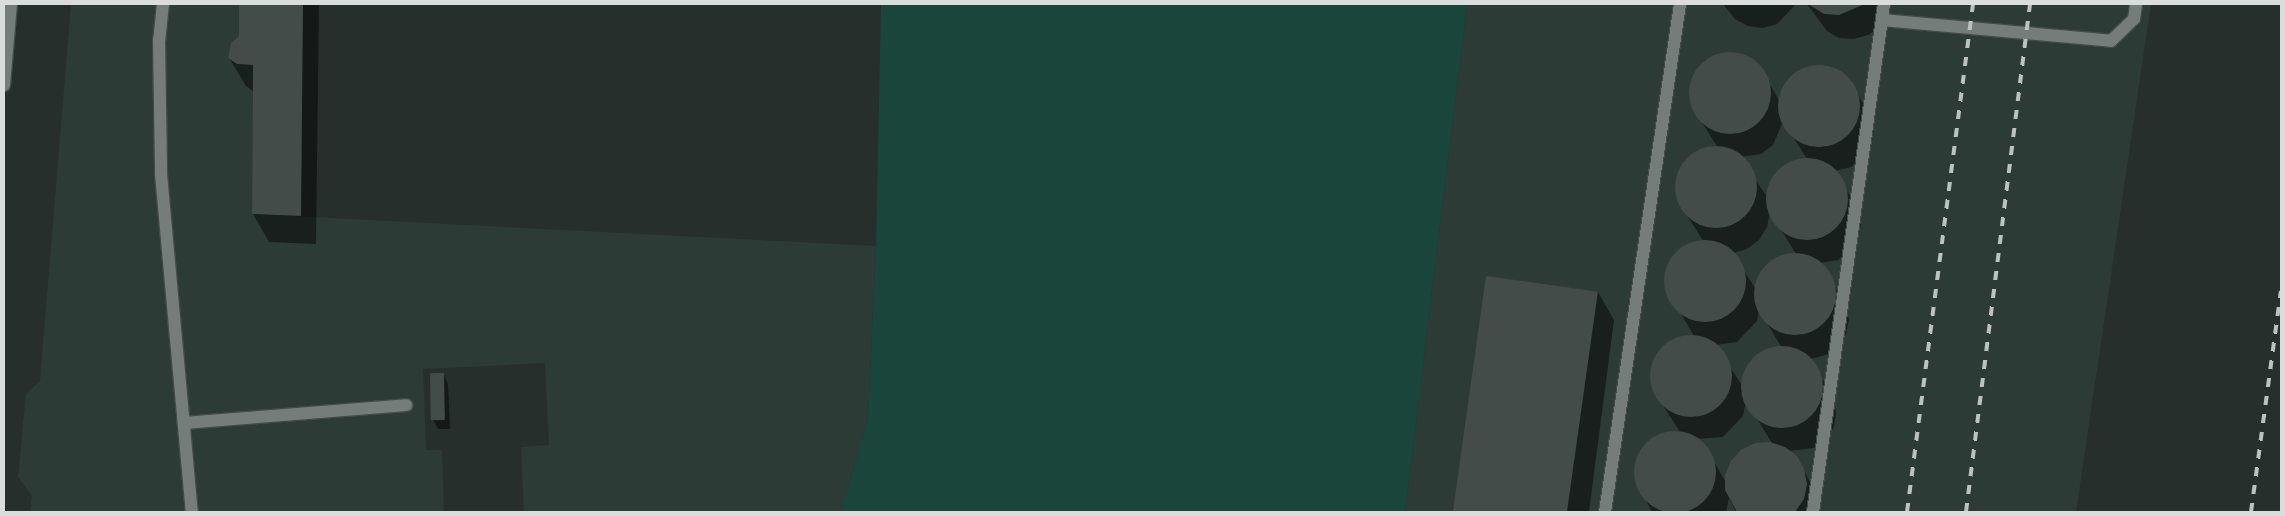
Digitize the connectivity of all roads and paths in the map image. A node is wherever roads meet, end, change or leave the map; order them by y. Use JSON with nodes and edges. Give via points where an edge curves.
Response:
{"nodes":[{"id":1,"x":10,"y":4,"type":"edge"},
{"id":2,"x":163,"y":4,"type":"edge"},
{"id":3,"x":1680,"y":4,"type":"edge"},
{"id":4,"x":1884,"y":4,"type":"edge"},
{"id":5,"x":2136,"y":4,"type":"edge"},
{"id":6,"x":1882,"y":20,"type":"junction"},
{"id":7,"x":4,"y":85,"type":"edge"},
{"id":8,"x":406,"y":405,"type":"dead end"},
{"id":9,"x":184,"y":423,"type":"junction"},
{"id":10,"x":192,"y":512,"type":"edge"},
{"id":11,"x":1605,"y":512,"type":"edge"},
{"id":12,"x":1813,"y":512,"type":"edge"}],
"edges":[{"from":1,"to":7,"type":"street"},
{"from":2,"to":9,"type":"street","via":[[159,40],[161,174]]},
{"from":3,"to":11,"type":"street"},
{"from":4,"to":6,"type":"street"},
{"from":5,"to":6,"type":"street","via":[[2134,20],[2111,42]]},
{"from":6,"to":12,"type":"street"},
{"from":8,"to":9,"type":"street"},
{"from":9,"to":10,"type":"street"}]}
